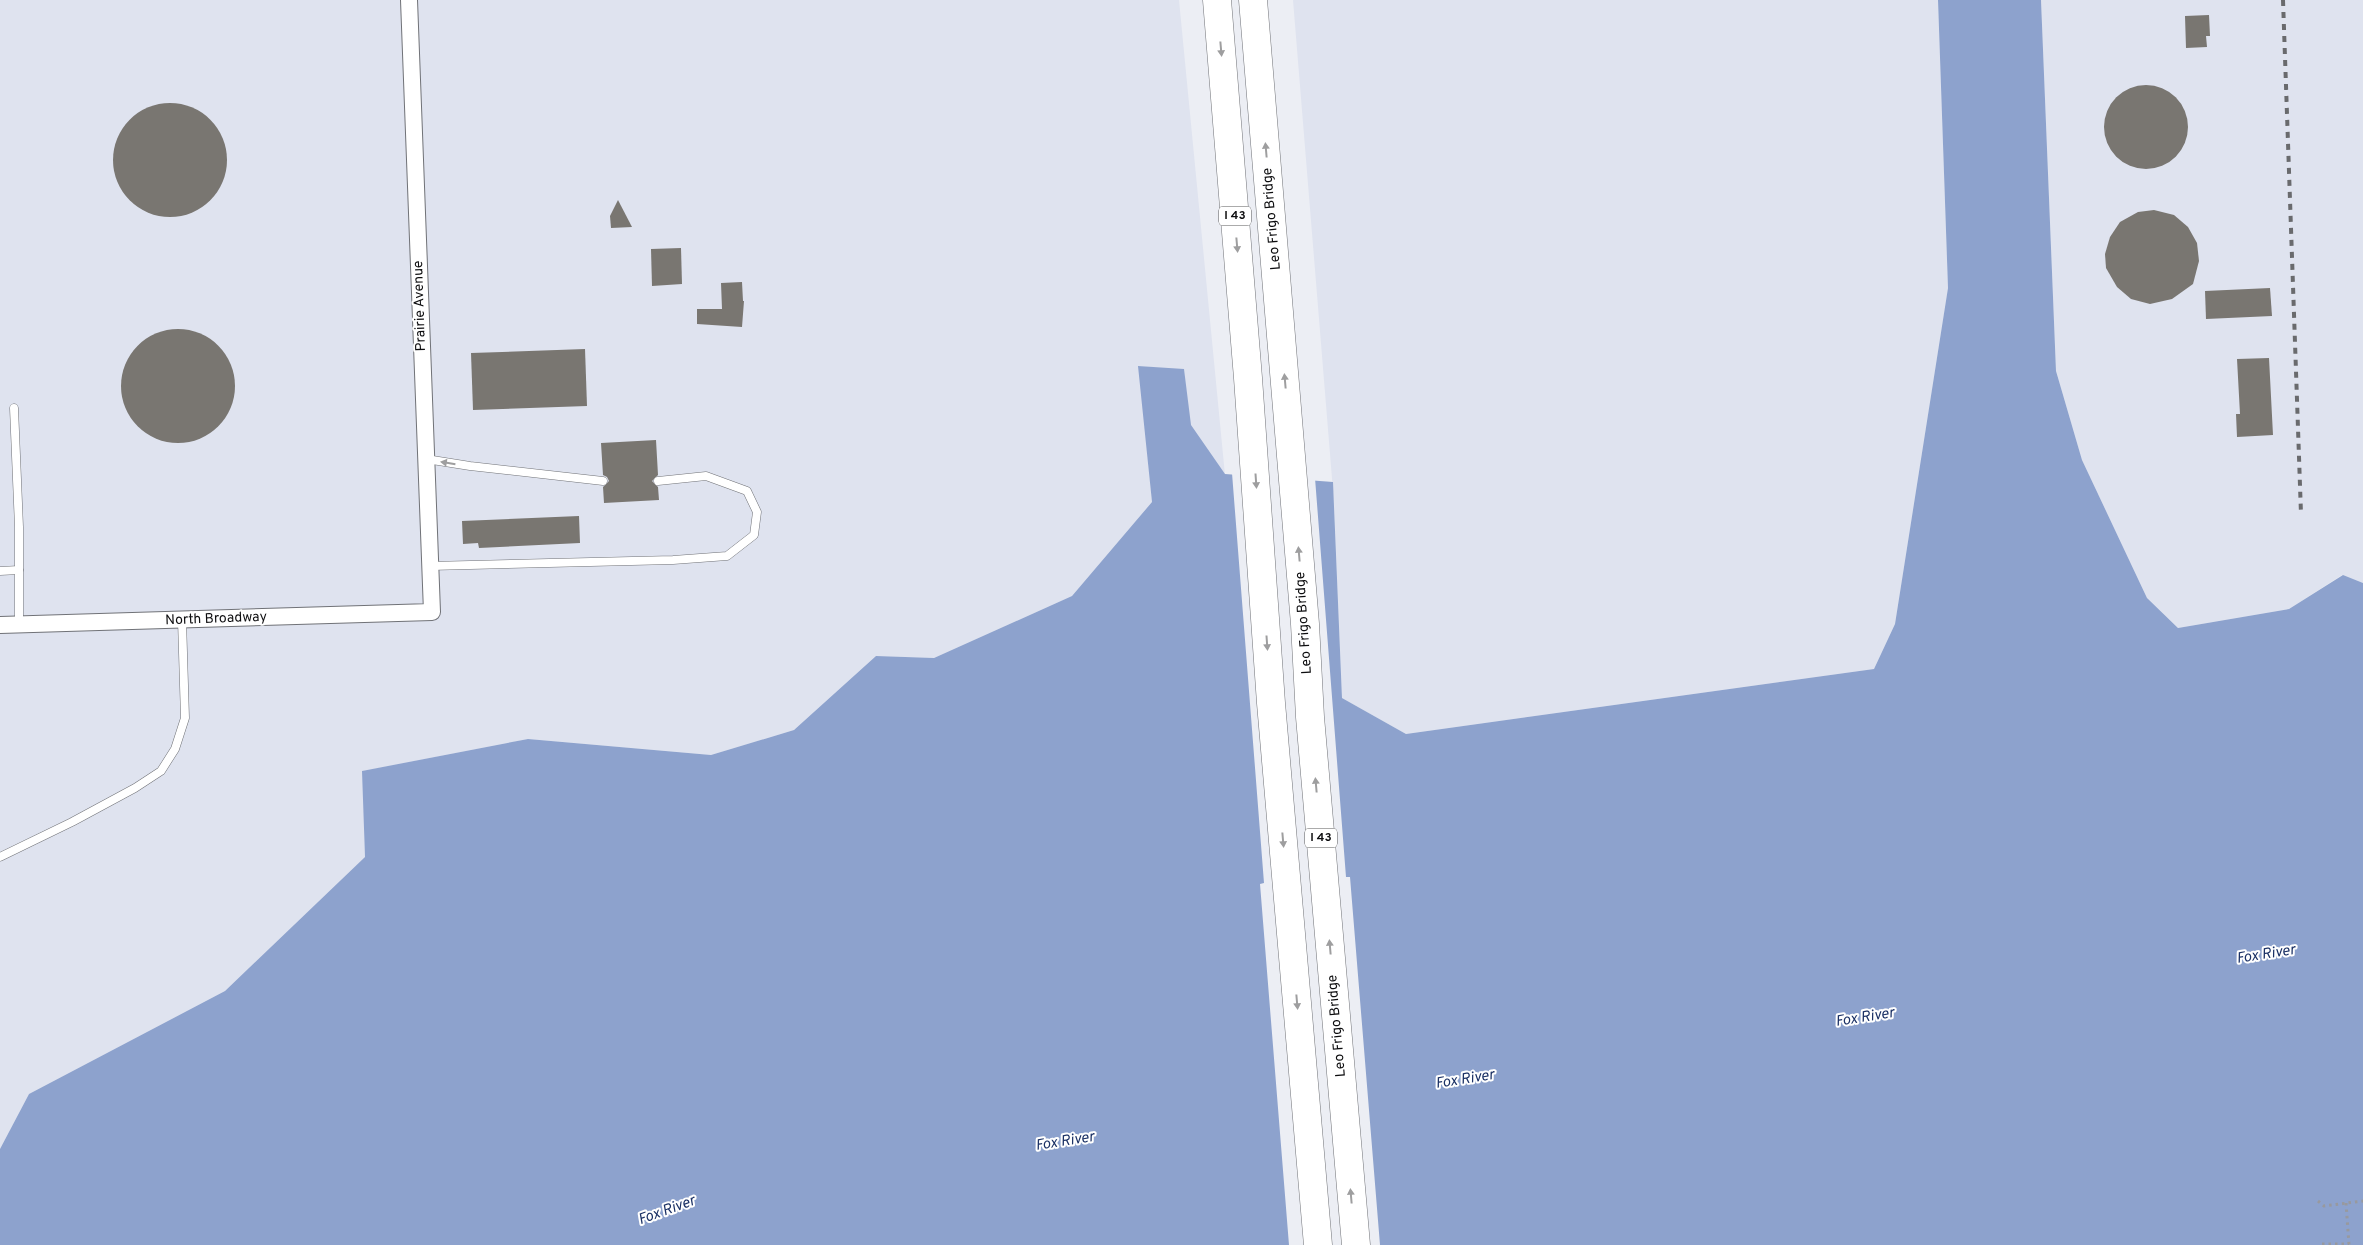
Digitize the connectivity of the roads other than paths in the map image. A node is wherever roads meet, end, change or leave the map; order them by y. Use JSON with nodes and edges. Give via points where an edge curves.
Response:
{"nodes":[{"id":1,"x":409,"y":0,"type":"edge"},
{"id":2,"x":1217,"y":0,"type":"edge"},
{"id":3,"x":1253,"y":0,"type":"edge"},
{"id":4,"x":14,"y":408,"type":"dead end"},
{"id":5,"x":426,"y":459,"type":"junction"},
{"id":6,"x":603,"y":481,"type":"dead end"},
{"id":7,"x":658,"y":481,"type":"dead end"},
{"id":8,"x":430,"y":566,"type":"junction"},
{"id":9,"x":19,"y":570,"type":"junction"},
{"id":10,"x":0,"y":571,"type":"edge"},
{"id":11,"x":432,"y":612,"type":"joint"},
{"id":12,"x":182,"y":620,"type":"junction"},
{"id":13,"x":19,"y":625,"type":"junction"},
{"id":14,"x":0,"y":626,"type":"edge"},
{"id":15,"x":0,"y":857,"type":"edge"},
{"id":16,"x":1318,"y":1245,"type":"edge"},
{"id":17,"x":1356,"y":1245,"type":"edge"}],
"edges":[{"from":1,"to":5,"type":"street","name":"Prairie Avenue"},
{"from":2,"to":16,"type":"highway","number":"I 43","one_way":true,"via":[[1248,368],[1271,702]]},
{"from":17,"to":3,"type":"highway","name":"Leo Frigo Bridge","number":"I 43","one_way":true},
{"from":4,"to":9,"type":"lane"},
{"from":6,"to":5,"type":"lane","one_way":true},
{"from":5,"to":8,"type":"street","name":"Prairie Avenue"},
{"from":7,"to":8,"type":"lane","via":[[706,476],[747,491],[756,512],[754,534],[727,556]]},
{"from":8,"to":11,"type":"street","name":"Prairie Avenue"},
{"from":9,"to":10,"type":"lane"},
{"from":9,"to":13,"type":"lane"},
{"from":11,"to":12,"type":"street","name":"North Broadway"},
{"from":12,"to":13,"type":"street","name":"North Broadway"},
{"from":12,"to":15,"type":"lane","via":[[185,718],[175,749],[161,771],[72,822]]},
{"from":13,"to":14,"type":"street","name":"North Broadway"}]}
